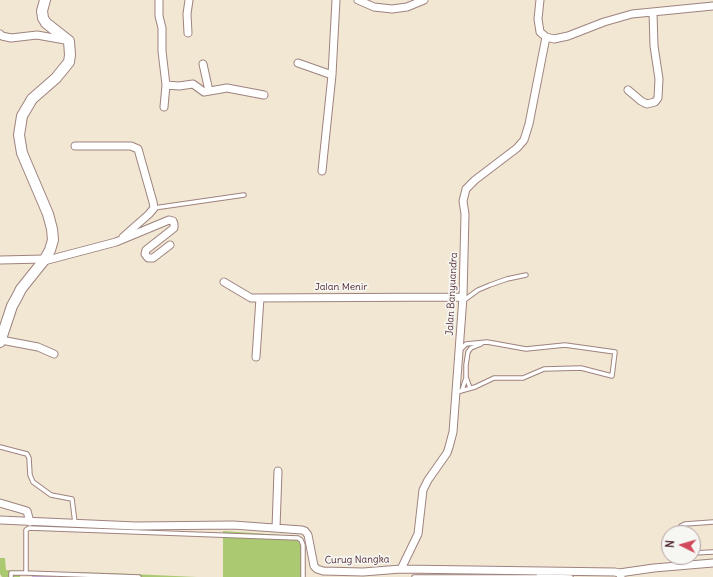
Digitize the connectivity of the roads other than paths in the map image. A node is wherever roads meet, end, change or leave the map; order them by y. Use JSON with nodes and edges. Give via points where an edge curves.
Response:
{"nodes":[{"id":1,"x":45,"y":0,"type":"edge"},
{"id":2,"x":159,"y":0,"type":"edge"},
{"id":3,"x":189,"y":0,"type":"edge"},
{"id":4,"x":336,"y":0,"type":"edge"},
{"id":5,"x":358,"y":0,"type":"edge"},
{"id":6,"x":424,"y":0,"type":"edge"},
{"id":7,"x":540,"y":0,"type":"edge"},
{"id":8,"x":369,"y":2,"type":"edge"},
{"id":9,"x":713,"y":6,"type":"edge"},
{"id":10,"x":652,"y":12,"type":"junction"},
{"id":11,"x":188,"y":33,"type":"dead end"},
{"id":12,"x":0,"y":34,"type":"edge"},
{"id":13,"x":546,"y":37,"type":"junction"},
{"id":14,"x":68,"y":41,"type":"junction"},
{"id":15,"x":298,"y":63,"type":"dead end"},
{"id":16,"x":203,"y":64,"type":"dead end"},
{"id":17,"x":332,"y":75,"type":"junction"},
{"id":18,"x":166,"y":85,"type":"junction"},
{"id":19,"x":628,"y":90,"type":"dead end"},
{"id":20,"x":209,"y":91,"type":"junction"},
{"id":21,"x":264,"y":95,"type":"dead end"},
{"id":22,"x":164,"y":106,"type":"dead end"},
{"id":23,"x":75,"y":146,"type":"dead end"},
{"id":24,"x":322,"y":171,"type":"dead end"},
{"id":25,"x":244,"y":195,"type":"dead end"},
{"id":26,"x":154,"y":208,"type":"junction"},
{"id":27,"x":116,"y":242,"type":"junction"},
{"id":28,"x":170,"y":245,"type":"dead end"},
{"id":29,"x":0,"y":260,"type":"edge"},
{"id":30,"x":44,"y":260,"type":"junction"},
{"id":31,"x":526,"y":275,"type":"dead end"},
{"id":32,"x":224,"y":282,"type":"dead end"},
{"id":33,"x":260,"y":298,"type":"junction"},
{"id":34,"x":462,"y":300,"type":"junction"},
{"id":35,"x":0,"y":341,"type":"edge"},
{"id":36,"x":487,"y":342,"type":"junction"},
{"id":37,"x":459,"y":351,"type":"junction"},
{"id":38,"x":54,"y":354,"type":"dead end"},
{"id":39,"x":256,"y":357,"type":"dead end"},
{"id":40,"x":466,"y":377,"type":"junction"},
{"id":41,"x":470,"y":388,"type":"junction"},
{"id":42,"x":459,"y":391,"type":"junction"},
{"id":43,"x":0,"y":447,"type":"edge"},
{"id":44,"x":278,"y":471,"type":"dead end"},
{"id":45,"x":0,"y":504,"type":"edge"},
{"id":46,"x":0,"y":520,"type":"edge"},
{"id":47,"x":30,"y":522,"type":"junction"},
{"id":48,"x":713,"y":522,"type":"edge"},
{"id":49,"x":74,"y":523,"type":"junction"},
{"id":50,"x":683,"y":525,"type":"edge"},
{"id":51,"x":276,"y":528,"type":"junction"},
{"id":52,"x":713,"y":552,"type":"edge"},
{"id":53,"x":701,"y":553,"type":"edge"},
{"id":54,"x":713,"y":563,"type":"edge"},
{"id":55,"x":679,"y":566,"type":"joint"},
{"id":56,"x":401,"y":568,"type":"junction"},
{"id":57,"x":26,"y":573,"type":"junction"},
{"id":58,"x":328,"y":574,"type":"edge"},
{"id":59,"x":620,"y":575,"type":"edge"},
{"id":60,"x":11,"y":577,"type":"edge"},
{"id":61,"x":139,"y":577,"type":"edge"},
{"id":62,"x":303,"y":577,"type":"edge"},
{"id":63,"x":414,"y":577,"type":"edge"},
{"id":64,"x":538,"y":577,"type":"edge"},
{"id":65,"x":571,"y":577,"type":"edge"}],
"edges":[{"from":1,"to":14,"type":"main road","via":[[42,11],[44,20]]},
{"from":2,"to":18,"type":"street"},
{"from":3,"to":11,"type":"street"},
{"from":4,"to":17,"type":"street"},
{"from":5,"to":8,"type":"street"},
{"from":6,"to":8,"type":"street","via":[[407,7],[392,9],[381,9]]},
{"from":7,"to":13,"type":"street","via":[[538,26]]},
{"from":9,"to":10,"type":"street"},
{"from":10,"to":13,"type":"street","via":[[613,19],[561,38]]},
{"from":10,"to":19,"type":"street","via":[[659,79],[658,98],[655,102],[647,104]]},
{"from":12,"to":14,"type":"street","via":[[11,38],[37,34]]},
{"from":13,"to":34,"type":"street","name":"Jalan Banyuandra","via":[[524,140],[466,189],[463,201],[465,214]]},
{"from":14,"to":30,"type":"main road","via":[[69,62],[56,78],[32,99],[22,116],[19,130],[21,148],[52,229],[53,240]]},
{"from":15,"to":17,"type":"street"},
{"from":16,"to":20,"type":"street"},
{"from":17,"to":24,"type":"street"},
{"from":18,"to":20,"type":"street","via":[[193,84],[203,92]]},
{"from":18,"to":22,"type":"street"},
{"from":20,"to":21,"type":"street","via":[[234,88]]},
{"from":23,"to":26,"type":"street","via":[[137,148]]},
{"from":25,"to":26,"type":"lane"},
{"from":26,"to":27,"type":"street","via":[[137,226]]},
{"from":27,"to":28,"type":"street","via":[[171,220],[174,228],[146,250],[146,254],[148,258],[153,258]]},
{"from":27,"to":30,"type":"street"},
{"from":29,"to":30,"type":"street"},
{"from":30,"to":35,"type":"main road","via":[[19,293]]},
{"from":31,"to":34,"type":"lane","via":[[507,279]]},
{"from":32,"to":33,"type":"street","name":"Jalan Menir","via":[[248,297]]},
{"from":33,"to":34,"type":"street","name":"Jalan Menir"},
{"from":33,"to":39,"type":"street"},
{"from":34,"to":37,"type":"street","name":"Jalan Banyuandra"},
{"from":35,"to":38,"type":"street","via":[[38,347]]},
{"from":36,"to":37,"type":"lane","via":[[466,344]]},
{"from":36,"to":40,"type":"lane","via":[[470,348]]},
{"from":36,"to":41,"type":"lane","via":[[526,349],[565,345],[615,352],[612,376],[581,368],[544,369],[523,378],[494,378]]},
{"from":37,"to":42,"type":"street","name":"Jalan Banyuandra"},
{"from":40,"to":41,"type":"lane"},
{"from":40,"to":42,"type":"lane"},
{"from":41,"to":42,"type":"lane"},
{"from":42,"to":56,"type":"street","name":"Jalan Banyuandra","via":[[449,447],[423,490],[418,534]]},
{"from":43,"to":49,"type":"lane","via":[[27,454],[33,482],[51,495],[72,499]]},
{"from":44,"to":51,"type":"street"},
{"from":45,"to":47,"type":"street","via":[[27,511]]},
{"from":46,"to":47,"type":"street","name":"Curug Nangka"},
{"from":47,"to":49,"type":"street","name":"Curug Nangka"},
{"from":48,"to":50,"type":"lane"},
{"from":49,"to":51,"type":"street","name":"Curug Nangka"},
{"from":51,"to":58,"type":"street","name":"Curug Nangka","via":[[305,531],[311,546],[314,566]]},
{"from":52,"to":53,"type":"lane"},
{"from":54,"to":55,"type":"street","name":"Curug Nangka"},
{"from":55,"to":59,"type":"street","name":"Curug Nangka"},
{"from":56,"to":58,"type":"street","name":"Curug Nangka"},
{"from":56,"to":59,"type":"street","name":"Curug Nangka"},
{"from":57,"to":60,"type":"lane","via":[[12,573]]},
{"from":57,"to":61,"type":"lane"},
{"from":57,"to":62,"type":"lane","via":[[26,530],[29,528],[298,538],[303,545]]},
{"from":63,"to":64,"type":"lane"},
{"from":64,"to":65,"type":"lane"}]}
